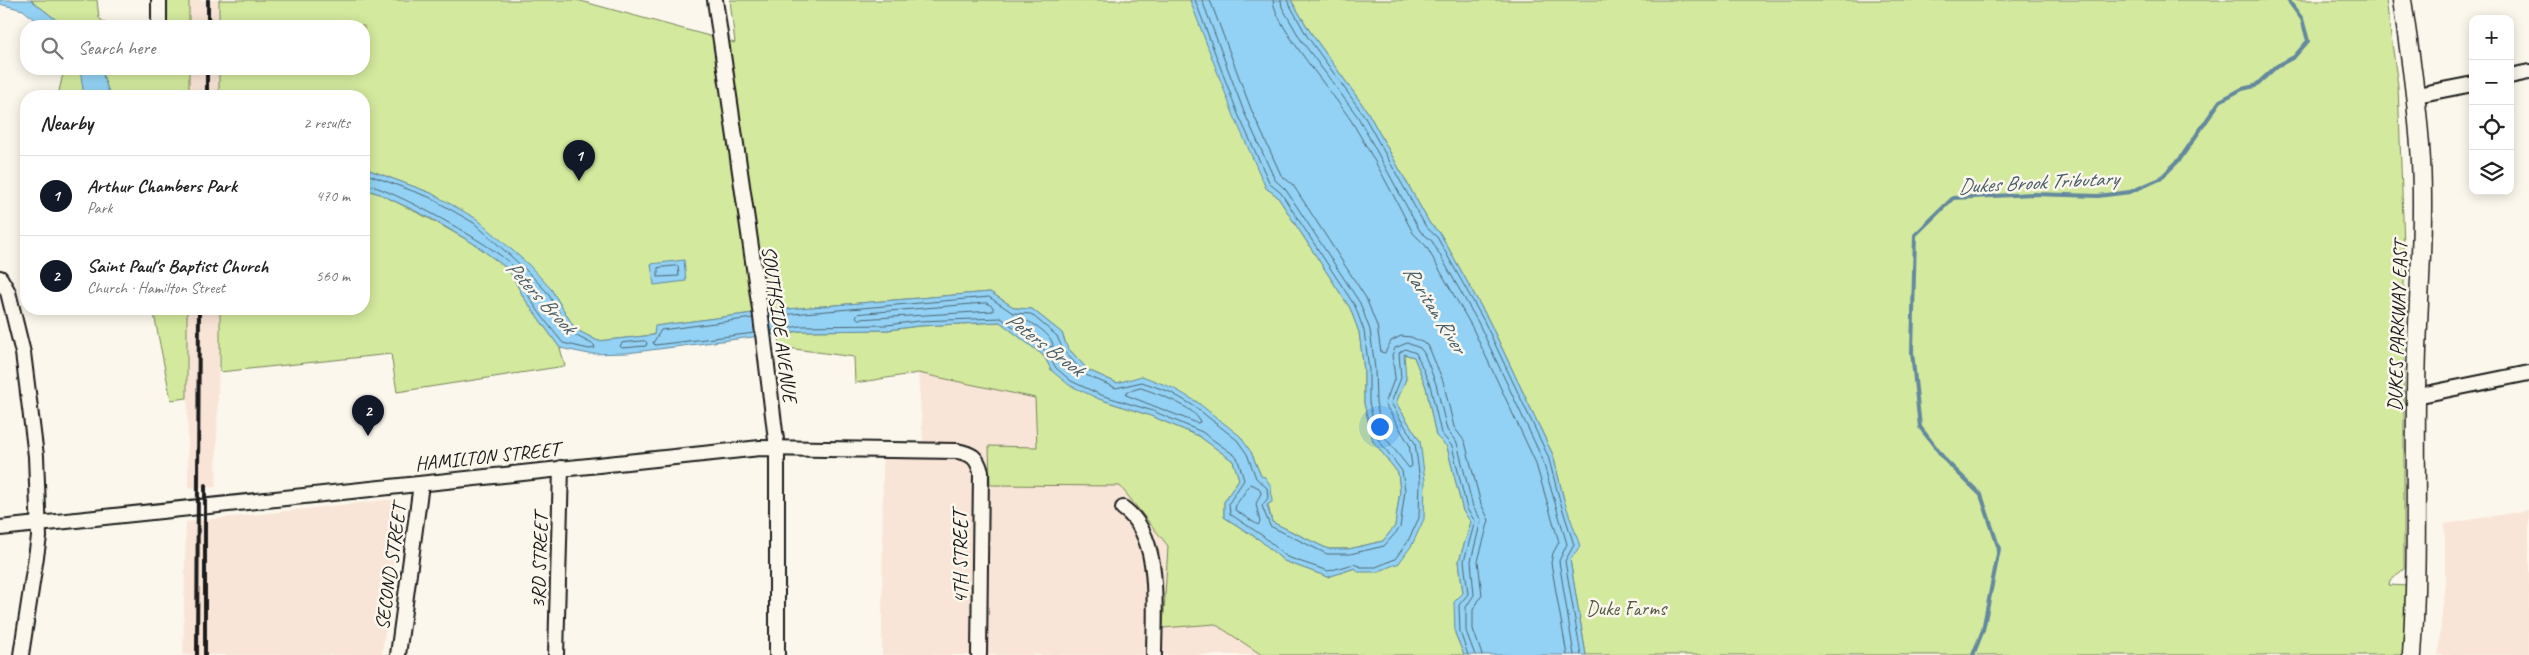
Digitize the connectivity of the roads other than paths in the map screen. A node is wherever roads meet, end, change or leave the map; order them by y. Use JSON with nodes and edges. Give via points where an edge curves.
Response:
{"nodes":[{"id":1,"x":160,"y":0,"type":"edge"},
{"id":2,"x":715,"y":0,"type":"edge"},
{"id":3,"x":2402,"y":0,"type":"edge"},
{"id":4,"x":159,"y":20,"type":"edge"},
{"id":5,"x":2529,"y":72,"type":"edge"},
{"id":6,"x":2514,"y":75,"type":"edge"},
{"id":7,"x":2469,"y":85,"type":"edge"},
{"id":8,"x":2416,"y":95,"type":"junction"},
{"id":9,"x":0,"y":278,"type":"edge"},
{"id":10,"x":6,"y":311,"type":"edge"},
{"id":11,"x":2529,"y":373,"type":"edge"},
{"id":12,"x":2416,"y":396,"type":"junction"},
{"id":13,"x":777,"y":448,"type":"junction"},
{"id":14,"x":977,"y":459,"type":"joint"},
{"id":15,"x":561,"y":468,"type":"junction"},
{"id":16,"x":421,"y":484,"type":"junction"},
{"id":17,"x":1122,"y":508,"type":"dead end"},
{"id":18,"x":39,"y":524,"type":"junction"},
{"id":19,"x":0,"y":528,"type":"edge"},
{"id":20,"x":22,"y":655,"type":"edge"},
{"id":21,"x":398,"y":655,"type":"edge"},
{"id":22,"x":556,"y":655,"type":"edge"},
{"id":23,"x":778,"y":655,"type":"edge"},
{"id":24,"x":979,"y":655,"type":"edge"},
{"id":25,"x":1154,"y":655,"type":"edge"},
{"id":26,"x":2412,"y":655,"type":"edge"}],
"edges":[{"from":1,"to":4,"type":"street"},
{"from":2,"to":13,"type":"street","name":"SOUTHSIDE AVENUE"},
{"from":3,"to":8,"type":"street","name":"DUKES PARKWAY EAST"},
{"from":5,"to":6,"type":"street"},
{"from":7,"to":8,"type":"street"},
{"from":8,"to":12,"type":"street","name":"DUKES PARKWAY EAST","via":[[2422,248]]},
{"from":9,"to":10,"type":"street","via":[[8,292]]},
{"from":10,"to":18,"type":"street","via":[[23,353],[35,446]]},
{"from":11,"to":12,"type":"street"},
{"from":12,"to":26,"type":"street","name":"DUKES PARKWAY EAST","via":[[2416,578]]},
{"from":13,"to":14,"type":"street","name":"HAMILTON STREET","via":[[957,451],[972,454]]},
{"from":13,"to":15,"type":"street","name":"HAMILTON STREET"},
{"from":13,"to":23,"type":"street","name":"SOUTHSIDE AVENUE"},
{"from":14,"to":24,"type":"street","name":"4TH STREET","via":[[981,472]]},
{"from":15,"to":16,"type":"street","name":"HAMILTON STREET"},
{"from":15,"to":22,"type":"street","name":"3RD STREET"},
{"from":16,"to":18,"type":"street","name":"HAMILTON STREET"},
{"from":16,"to":21,"type":"street","name":"SECOND STREET"},
{"from":17,"to":25,"type":"street","via":[[1132,515],[1145,534],[1153,578]]},
{"from":18,"to":19,"type":"street","name":"HAMILTON STREET"},
{"from":18,"to":20,"type":"street"}]}
